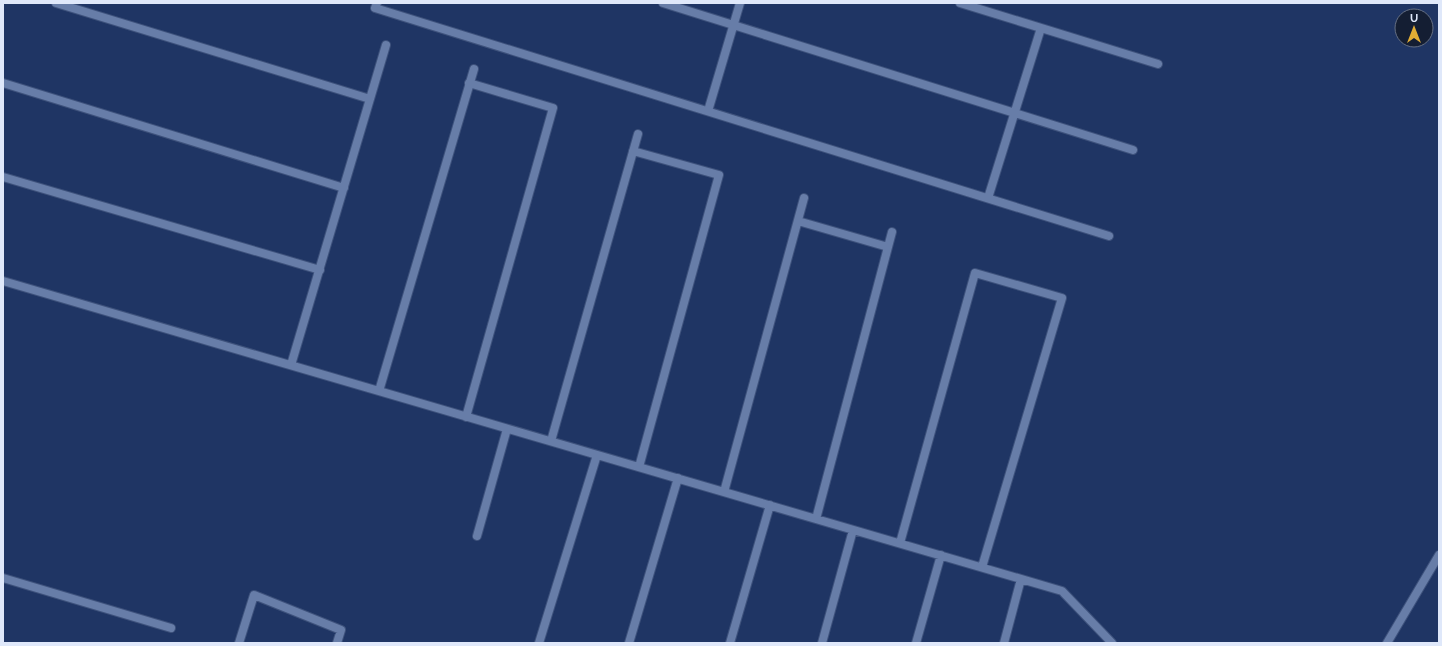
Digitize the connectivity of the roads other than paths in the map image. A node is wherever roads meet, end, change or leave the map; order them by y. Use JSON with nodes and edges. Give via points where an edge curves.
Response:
{"nodes":[{"id":1,"x":56,"y":3,"type":"edge"},
{"id":2,"x":377,"y":3,"type":"edge"},
{"id":3,"x":662,"y":3,"type":"edge"},
{"id":4,"x":740,"y":3,"type":"edge"},
{"id":5,"x":960,"y":3,"type":"edge"},
{"id":6,"x":734,"y":25,"type":"junction"},
{"id":7,"x":1041,"y":28,"type":"junction"},
{"id":8,"x":386,"y":45,"type":"dead end"},
{"id":9,"x":1158,"y":64,"type":"dead end"},
{"id":10,"x":474,"y":69,"type":"dead end"},
{"id":11,"x":3,"y":83,"type":"edge"},
{"id":12,"x":469,"y":83,"type":"junction"},
{"id":13,"x":370,"y":99,"type":"junction"},
{"id":14,"x":708,"y":111,"type":"junction"},
{"id":15,"x":1014,"y":113,"type":"junction"},
{"id":16,"x":638,"y":134,"type":"dead end"},
{"id":17,"x":1133,"y":150,"type":"dead end"},
{"id":18,"x":633,"y":151,"type":"junction"},
{"id":19,"x":3,"y":177,"type":"edge"},
{"id":20,"x":344,"y":188,"type":"junction"},
{"id":21,"x":804,"y":198,"type":"dead end"},
{"id":22,"x":988,"y":198,"type":"junction"},
{"id":23,"x":798,"y":221,"type":"junction"},
{"id":24,"x":892,"y":232,"type":"dead end"},
{"id":25,"x":1109,"y":236,"type":"dead end"},
{"id":26,"x":888,"y":247,"type":"junction"},
{"id":27,"x":320,"y":270,"type":"junction"},
{"id":28,"x":3,"y":281,"type":"edge"},
{"id":29,"x":291,"y":365,"type":"junction"},
{"id":30,"x":379,"y":391,"type":"junction"},
{"id":31,"x":466,"y":416,"type":"junction"},
{"id":32,"x":507,"y":428,"type":"junction"},
{"id":33,"x":550,"y":441,"type":"junction"},
{"id":34,"x":597,"y":455,"type":"junction"},
{"id":35,"x":639,"y":467,"type":"junction"},
{"id":36,"x":678,"y":478,"type":"junction"},
{"id":37,"x":724,"y":492,"type":"junction"},
{"id":38,"x":770,"y":505,"type":"junction"},
{"id":39,"x":816,"y":519,"type":"junction"},
{"id":40,"x":853,"y":530,"type":"junction"},
{"id":41,"x":477,"y":536,"type":"dead end"},
{"id":42,"x":900,"y":543,"type":"junction"},
{"id":43,"x":941,"y":555,"type":"junction"},
{"id":44,"x":1439,"y":556,"type":"edge"},
{"id":45,"x":982,"y":568,"type":"junction"},
{"id":46,"x":3,"y":578,"type":"edge"},
{"id":47,"x":1021,"y":579,"type":"junction"},
{"id":48,"x":171,"y":628,"type":"dead end"},
{"id":49,"x":239,"y":643,"type":"edge"},
{"id":50,"x":337,"y":643,"type":"edge"},
{"id":51,"x":539,"y":643,"type":"edge"},
{"id":52,"x":629,"y":643,"type":"edge"},
{"id":53,"x":730,"y":643,"type":"edge"},
{"id":54,"x":822,"y":643,"type":"edge"},
{"id":55,"x":916,"y":643,"type":"edge"},
{"id":56,"x":1004,"y":643,"type":"edge"},
{"id":57,"x":1112,"y":643,"type":"edge"},
{"id":58,"x":1387,"y":643,"type":"edge"}],
"edges":[{"from":1,"to":13,"type":"street"},
{"from":2,"to":14,"type":"street","via":[[375,8]]},
{"from":3,"to":6,"type":"street"},
{"from":4,"to":6,"type":"street"},
{"from":5,"to":7,"type":"street"},
{"from":6,"to":14,"type":"street"},
{"from":6,"to":15,"type":"street"},
{"from":7,"to":9,"type":"street"},
{"from":7,"to":15,"type":"street"},
{"from":8,"to":13,"type":"street"},
{"from":10,"to":12,"type":"street"},
{"from":11,"to":20,"type":"street"},
{"from":12,"to":30,"type":"street"},
{"from":12,"to":31,"type":"street","via":[[553,108]]},
{"from":13,"to":20,"type":"street"},
{"from":14,"to":22,"type":"street"},
{"from":15,"to":17,"type":"street"},
{"from":15,"to":22,"type":"street"},
{"from":16,"to":18,"type":"street"},
{"from":18,"to":33,"type":"street"},
{"from":18,"to":35,"type":"street","via":[[719,175]]},
{"from":19,"to":27,"type":"street"},
{"from":20,"to":27,"type":"street"},
{"from":21,"to":23,"type":"street"},
{"from":22,"to":25,"type":"street"},
{"from":23,"to":26,"type":"street"},
{"from":23,"to":37,"type":"street"},
{"from":24,"to":26,"type":"street"},
{"from":26,"to":39,"type":"street"},
{"from":27,"to":29,"type":"street"},
{"from":28,"to":29,"type":"street"},
{"from":29,"to":30,"type":"street"},
{"from":30,"to":31,"type":"street"},
{"from":31,"to":32,"type":"street"},
{"from":32,"to":33,"type":"street"},
{"from":32,"to":41,"type":"street"},
{"from":33,"to":34,"type":"street"},
{"from":34,"to":35,"type":"street"},
{"from":34,"to":51,"type":"street"},
{"from":35,"to":36,"type":"street"},
{"from":36,"to":37,"type":"street"},
{"from":36,"to":52,"type":"street"},
{"from":37,"to":38,"type":"street"},
{"from":38,"to":39,"type":"street"},
{"from":38,"to":53,"type":"street"},
{"from":39,"to":40,"type":"street"},
{"from":40,"to":42,"type":"street"},
{"from":40,"to":54,"type":"street"},
{"from":42,"to":43,"type":"street"},
{"from":42,"to":45,"type":"street","via":[[975,273],[1062,298]]},
{"from":43,"to":45,"type":"street"},
{"from":43,"to":55,"type":"street"},
{"from":44,"to":58,"type":"street"},
{"from":45,"to":47,"type":"street"},
{"from":46,"to":48,"type":"street"},
{"from":47,"to":56,"type":"street"},
{"from":47,"to":57,"type":"street","via":[[1062,591]]},
{"from":49,"to":50,"type":"street","via":[[254,595],[341,630]]}]}
